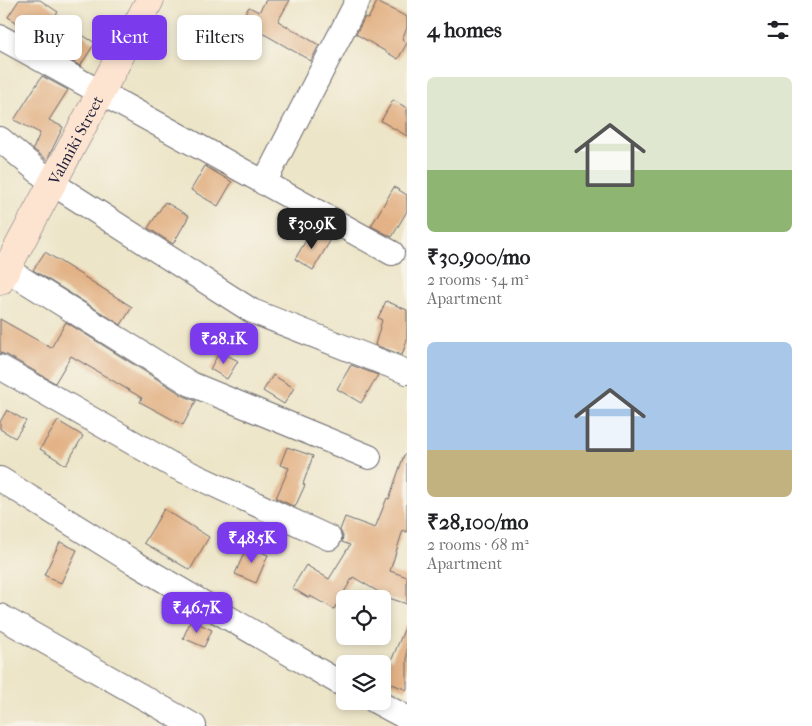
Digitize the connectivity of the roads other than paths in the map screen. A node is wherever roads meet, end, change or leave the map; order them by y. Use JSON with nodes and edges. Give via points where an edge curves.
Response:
{"nodes":[{"id":1,"x":150,"y":0,"type":"edge"},
{"id":2,"x":358,"y":0,"type":"edge"},
{"id":3,"x":0,"y":37,"type":"edge"},
{"id":4,"x":101,"y":92,"type":"junction"},
{"id":5,"x":0,"y":139,"type":"edge"},
{"id":6,"x":52,"y":183,"type":"junction"},
{"id":7,"x":264,"y":183,"type":"junction"},
{"id":8,"x":392,"y":253,"type":"dead end"},
{"id":9,"x":3,"y":275,"type":"edge"},
{"id":10,"x":0,"y":368,"type":"edge"},
{"id":11,"x":407,"y":372,"type":"edge"},
{"id":12,"x":370,"y":457,"type":"dead end"},
{"id":13,"x":0,"y":479,"type":"edge"},
{"id":14,"x":330,"y":538,"type":"dead end"},
{"id":15,"x":0,"y":616,"type":"edge"},
{"id":16,"x":336,"y":681,"type":"edge"},
{"id":17,"x":391,"y":710,"type":"edge"},
{"id":18,"x":407,"y":718,"type":"edge"},
{"id":19,"x":194,"y":726,"type":"edge"}],
"edges":[{"from":1,"to":4,"type":"street","name":"Valmiki Street"},
{"from":2,"to":7,"type":"street"},
{"from":3,"to":4,"type":"street"},
{"from":4,"to":6,"type":"street","name":"Valmiki Street"},
{"from":4,"to":7,"type":"street"},
{"from":5,"to":6,"type":"street"},
{"from":6,"to":9,"type":"street","name":"Valmiki Street"},
{"from":6,"to":11,"type":"street","via":[[252,311]]},
{"from":7,"to":8,"type":"street"},
{"from":9,"to":12,"type":"street","via":[[191,384]]},
{"from":10,"to":14,"type":"street","via":[[174,466]]},
{"from":13,"to":16,"type":"street","via":[[133,562]]},
{"from":15,"to":19,"type":"street"},
{"from":17,"to":18,"type":"street"}]}
